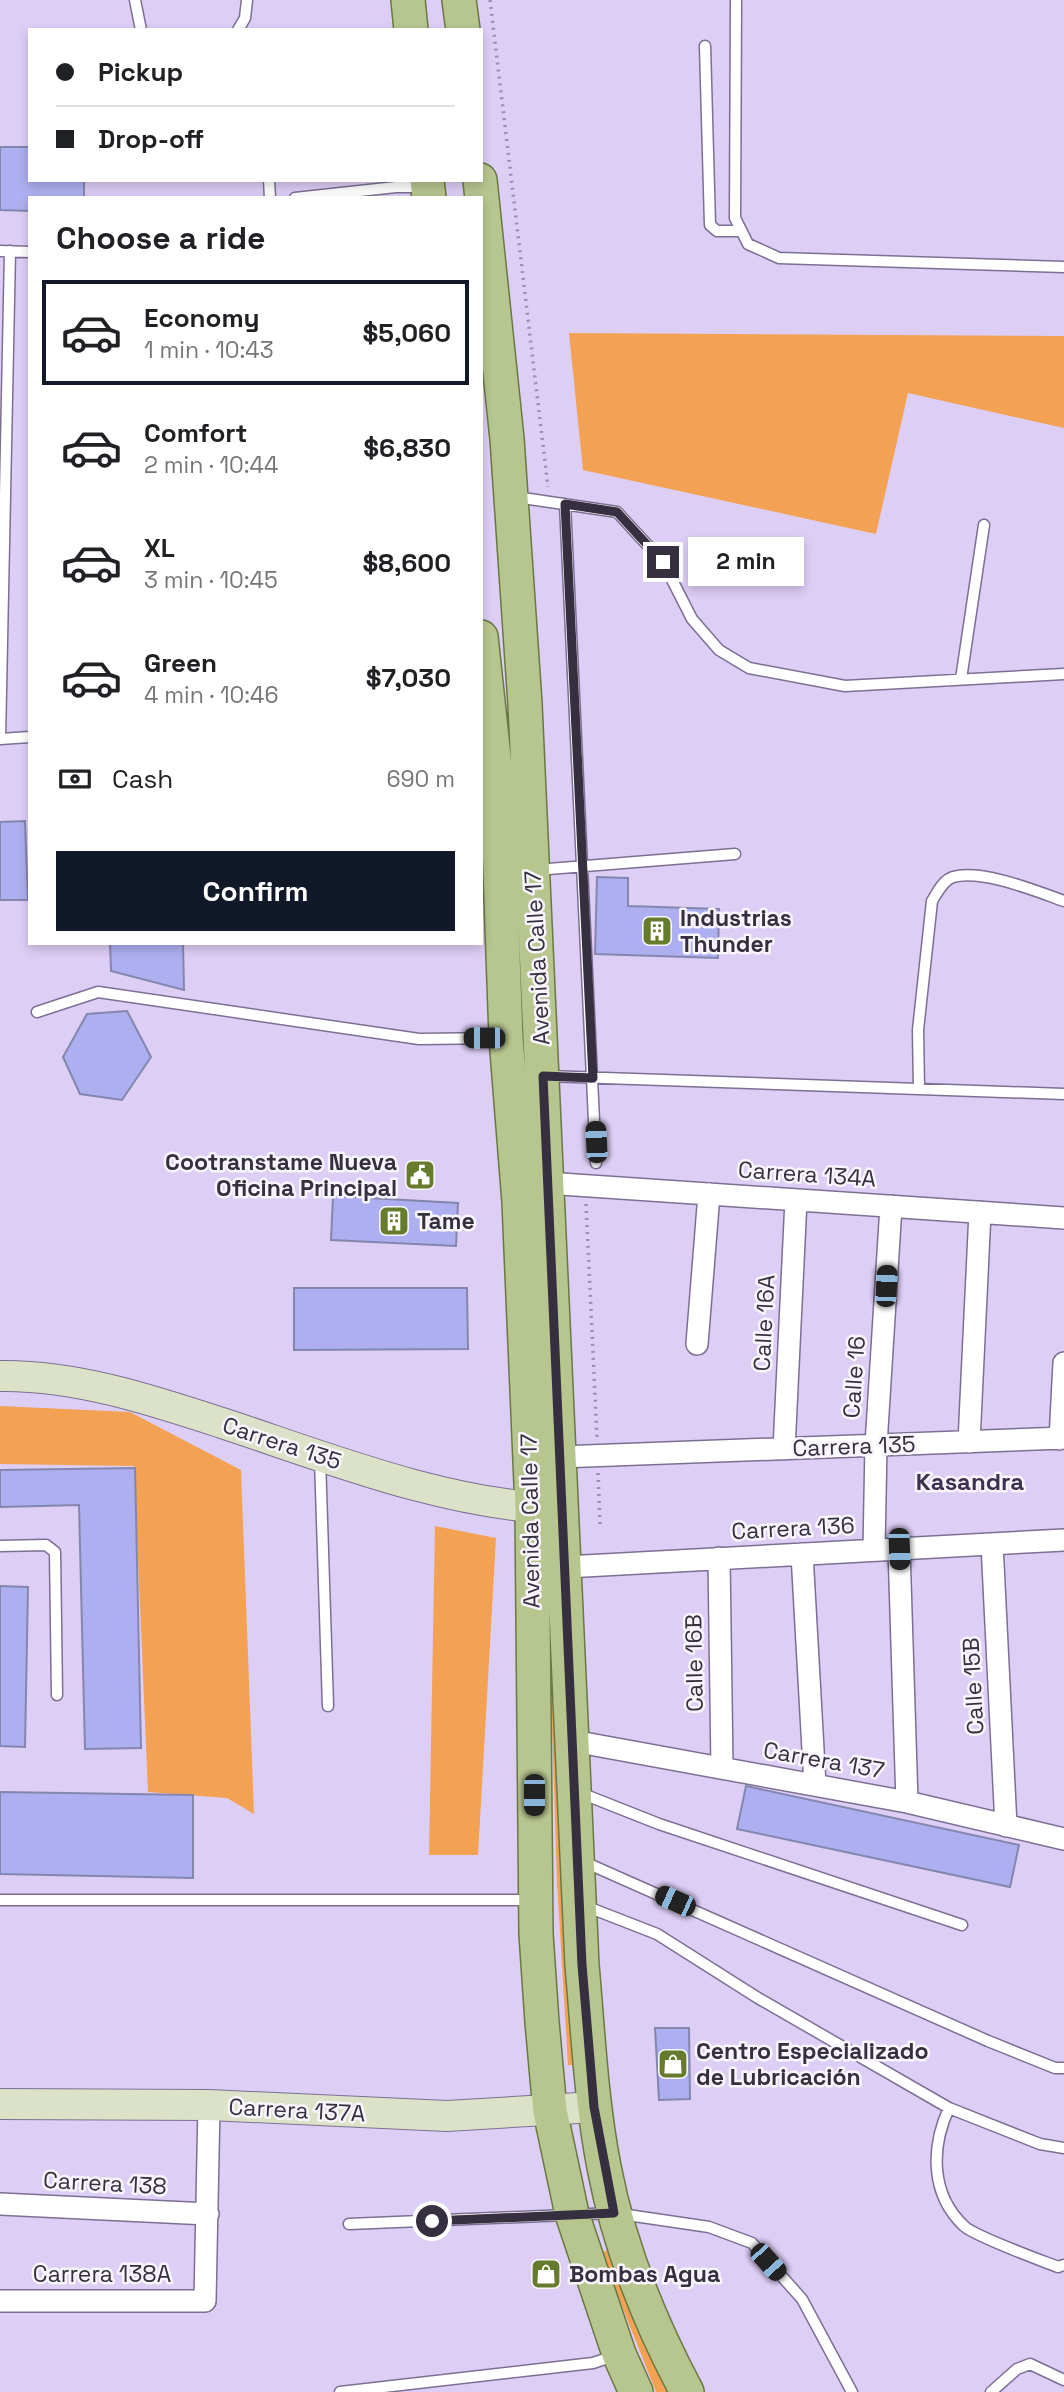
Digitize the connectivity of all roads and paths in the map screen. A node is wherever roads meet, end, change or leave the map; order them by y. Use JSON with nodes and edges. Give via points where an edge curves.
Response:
{"nodes":[{"id":1,"x":135,"y":0,"type":"edge"},
{"id":2,"x":247,"y":0,"type":"edge"},
{"id":3,"x":408,"y":0,"type":"edge"},
{"id":4,"x":459,"y":0,"type":"edge"},
{"id":5,"x":490,"y":0,"type":"edge"},
{"id":6,"x":736,"y":0,"type":"edge"},
{"id":7,"x":141,"y":28,"type":"edge"},
{"id":8,"x":239,"y":28,"type":"edge"},
{"id":9,"x":411,"y":28,"type":"edge"},
{"id":10,"x":463,"y":28,"type":"edge"},
{"id":11,"x":705,"y":46,"type":"dead end"},
{"id":12,"x":428,"y":188,"type":"edge"},
{"id":13,"x":313,"y":196,"type":"edge"},
{"id":14,"x":483,"y":210,"type":"edge"},
{"id":15,"x":741,"y":231,"type":"junction"},
{"id":16,"x":5,"y":251,"type":"edge"},
{"id":17,"x":28,"y":252,"type":"edge"},
{"id":18,"x":1064,"y":267,"type":"edge"},
{"id":19,"x":512,"y":496,"type":"junction"},
{"id":20,"x":550,"y":502,"type":"junction"},
{"id":21,"x":565,"y":504,"type":"junction"},
{"id":22,"x":984,"y":525,"type":"dead end"},
{"id":23,"x":483,"y":668,"type":"edge"},
{"id":24,"x":1064,"y":674,"type":"edge"},
{"id":25,"x":961,"y":679,"type":"junction"},
{"id":26,"x":486,"y":715,"type":"edge"},
{"id":27,"x":28,"y":737,"type":"edge"},
{"id":28,"x":735,"y":854,"type":"dead end"},
{"id":29,"x":582,"y":866,"type":"junction"},
{"id":30,"x":533,"y":870,"type":"junction"},
{"id":31,"x":1064,"y":901,"type":"edge"},
{"id":32,"x":37,"y":1012,"type":"dead end"},
{"id":33,"x":506,"y":1038,"type":"junction"},
{"id":34,"x":543,"y":1076,"type":"junction"},
{"id":35,"x":593,"y":1078,"type":"junction"},
{"id":36,"x":919,"y":1089,"type":"junction"},
{"id":37,"x":1064,"y":1094,"type":"edge"},
{"id":38,"x":596,"y":1163,"type":"dead end"},
{"id":39,"x":547,"y":1183,"type":"junction"},
{"id":40,"x":585,"y":1186,"type":"junction"},
{"id":41,"x":709,"y":1194,"type":"junction"},
{"id":42,"x":796,"y":1200,"type":"junction"},
{"id":43,"x":891,"y":1206,"type":"junction"},
{"id":44,"x":980,"y":1212,"type":"junction"},
{"id":45,"x":1064,"y":1218,"type":"edge"},
{"id":46,"x":698,"y":1345,"type":"dead end"},
{"id":47,"x":1064,"y":1363,"type":"edge"},
{"id":48,"x":0,"y":1376,"type":"edge"},
{"id":49,"x":1062,"y":1438,"type":"edge"},
{"id":50,"x":969,"y":1442,"type":"junction"},
{"id":51,"x":876,"y":1445,"type":"junction"},
{"id":52,"x":784,"y":1449,"type":"junction"},
{"id":53,"x":320,"y":1456,"type":"junction"},
{"id":54,"x":597,"y":1456,"type":"junction"},
{"id":55,"x":560,"y":1457,"type":"junction"},
{"id":56,"x":547,"y":1508,"type":"junction"},
{"id":57,"x":600,"y":1524,"type":"dead end"},
{"id":58,"x":1064,"y":1540,"type":"edge"},
{"id":59,"x":992,"y":1544,"type":"junction"},
{"id":60,"x":0,"y":1546,"type":"edge"},
{"id":61,"x":899,"y":1549,"type":"junction"},
{"id":62,"x":874,"y":1550,"type":"junction"},
{"id":63,"x":802,"y":1554,"type":"junction"},
{"id":64,"x":719,"y":1558,"type":"junction"},
{"id":65,"x":566,"y":1567,"type":"junction"},
{"id":66,"x":57,"y":1695,"type":"dead end"},
{"id":67,"x":328,"y":1706,"type":"dead end"},
{"id":68,"x":573,"y":1741,"type":"junction"},
{"id":69,"x":722,"y":1768,"type":"junction"},
{"id":70,"x":815,"y":1785,"type":"junction"},
{"id":71,"x":575,"y":1791,"type":"junction"},
{"id":72,"x":907,"y":1802,"type":"junction"},
{"id":73,"x":1006,"y":1826,"type":"junction"},
{"id":74,"x":1064,"y":1839,"type":"edge"},
{"id":75,"x":577,"y":1859,"type":"junction"},
{"id":76,"x":0,"y":1900,"type":"edge"},
{"id":77,"x":535,"y":1900,"type":"junction"},
{"id":78,"x":579,"y":1904,"type":"junction"},
{"id":79,"x":962,"y":1924,"type":"dead end"},
{"id":80,"x":1064,"y":2068,"type":"edge"},
{"id":81,"x":0,"y":2104,"type":"edge"},
{"id":82,"x":209,"y":2105,"type":"junction"},
{"id":83,"x":594,"y":2107,"type":"junction"},
{"id":84,"x":949,"y":2108,"type":"junction"},
{"id":85,"x":550,"y":2111,"type":"junction"},
{"id":86,"x":1064,"y":2148,"type":"edge"},
{"id":87,"x":0,"y":2204,"type":"edge"},
{"id":88,"x":614,"y":2213,"type":"junction"},
{"id":89,"x":208,"y":2214,"type":"junction"},
{"id":90,"x":572,"y":2214,"type":"junction"},
{"id":91,"x":349,"y":2224,"type":"dead end"},
{"id":92,"x":1064,"y":2265,"type":"edge"},
{"id":93,"x":0,"y":2301,"type":"edge"},
{"id":94,"x":619,"y":2354,"type":"junction"},
{"id":95,"x":1064,"y":2380,"type":"edge"},
{"id":96,"x":340,"y":2392,"type":"edge"},
{"id":97,"x":636,"y":2392,"type":"edge"},
{"id":98,"x":687,"y":2392,"type":"edge"},
{"id":99,"x":852,"y":2392,"type":"edge"},
{"id":100,"x":991,"y":2392,"type":"edge"}],
"edges":[{"from":1,"to":7,"type":"lane"},
{"from":2,"to":8,"type":"lane"},
{"from":3,"to":9,"type":"main road"},
{"from":4,"to":10,"type":"main road"},
{"from":5,"to":20,"type":"path"},
{"from":6,"to":15,"type":"lane","via":[[735,218]]},
{"from":11,"to":15,"type":"lane","via":[[710,225],[717,231]]},
{"from":12,"to":13,"type":"lane"},
{"from":14,"to":19,"type":"main road","name":"Avenida Calle 17"},
{"from":15,"to":18,"type":"lane","via":[[748,244],[779,258]]},
{"from":16,"to":17,"type":"lane"},
{"from":16,"to":27,"type":"lane","via":[[0,739]]},
{"from":19,"to":20,"type":"lane"},
{"from":19,"to":30,"type":"main road","name":"Avenida Calle 17"},
{"from":20,"to":21,"type":"lane"},
{"from":21,"to":25,"type":"lane","via":[[617,512],[663,562],[692,619],[719,650],[749,668],[845,686]]},
{"from":21,"to":29,"type":"lane"},
{"from":22,"to":25,"type":"lane"},
{"from":23,"to":26,"type":"main road","name":"Avenida Calle 17"},
{"from":24,"to":25,"type":"lane"},
{"from":26,"to":33,"type":"main road","name":"Avenida Calle 17","via":[[503,891]]},
{"from":28,"to":29,"type":"lane"},
{"from":29,"to":30,"type":"lane"},
{"from":29,"to":35,"type":"lane"},
{"from":30,"to":34,"type":"main road","name":"Avenida Calle 17"},
{"from":31,"to":36,"type":"lane","via":[[1003,879],[953,877],[943,883],[932,901],[918,1030]]},
{"from":32,"to":33,"type":"lane","via":[[98,992],[419,1039]]},
{"from":33,"to":56,"type":"main road","name":"Avenida Calle 17"},
{"from":34,"to":35,"type":"lane"},
{"from":34,"to":39,"type":"main road","name":"Avenida Calle 17"},
{"from":35,"to":36,"type":"lane"},
{"from":35,"to":38,"type":"lane"},
{"from":36,"to":37,"type":"lane"},
{"from":39,"to":40,"type":"street","name":"Carrera 134A"},
{"from":39,"to":55,"type":"main road","name":"Avenida Calle 17"},
{"from":40,"to":41,"type":"street","name":"Carrera 134A"},
{"from":40,"to":54,"type":"path"},
{"from":41,"to":42,"type":"street","name":"Carrera 134A"},
{"from":41,"to":46,"type":"street"},
{"from":42,"to":43,"type":"street","name":"Carrera 134A"},
{"from":42,"to":52,"type":"street","name":"Calle 16A"},
{"from":43,"to":44,"type":"street","name":"Carrera 134A"},
{"from":43,"to":51,"type":"street","name":"Calle 16"},
{"from":44,"to":45,"type":"street","name":"Carrera 134A"},
{"from":44,"to":50,"type":"street"},
{"from":47,"to":49,"type":"street"},
{"from":48,"to":53,"type":"street","name":"Carrera 135","via":[[52,1380],[139,1397]]},
{"from":49,"to":50,"type":"street","name":"Carrera 135"},
{"from":50,"to":51,"type":"street","name":"Carrera 135"},
{"from":51,"to":52,"type":"street","name":"Carrera 135"},
{"from":51,"to":62,"type":"street","name":"Calle 16"},
{"from":52,"to":54,"type":"street","name":"Carrera 135"},
{"from":53,"to":56,"type":"street","name":"Carrera 135","via":[[473,1501]]},
{"from":53,"to":67,"type":"lane"},
{"from":54,"to":55,"type":"street","name":"Carrera 135"},
{"from":54,"to":57,"type":"path"},
{"from":55,"to":56,"type":"main road","name":"Avenida Calle 17"},
{"from":56,"to":65,"type":"main road","name":"Avenida Calle 17"},
{"from":56,"to":77,"type":"main road","name":"Avenida Calle 17"},
{"from":58,"to":59,"type":"street","name":"Carrera 136"},
{"from":59,"to":61,"type":"street","name":"Carrera 136"},
{"from":59,"to":73,"type":"street","name":"Calle 15B"},
{"from":60,"to":66,"type":"lane","via":[[46,1545],[55,1552]]},
{"from":61,"to":62,"type":"street","name":"Carrera 136"},
{"from":61,"to":72,"type":"street"},
{"from":62,"to":63,"type":"street","name":"Carrera 136"},
{"from":63,"to":64,"type":"street","name":"Carrera 136"},
{"from":63,"to":70,"type":"street"},
{"from":64,"to":65,"type":"street","name":"Carrera 136"},
{"from":64,"to":69,"type":"street","name":"Calle 16B"},
{"from":65,"to":68,"type":"main road","name":"Avenida Calle 17"},
{"from":68,"to":69,"type":"street","name":"Carrera 137"},
{"from":68,"to":71,"type":"main road","name":"Avenida Calle 17"},
{"from":69,"to":70,"type":"street","name":"Carrera 137"},
{"from":70,"to":72,"type":"street","name":"Carrera 137"},
{"from":71,"to":75,"type":"main road","name":"Avenida Calle 17"},
{"from":71,"to":79,"type":"lane","via":[[659,1824]]},
{"from":72,"to":73,"type":"street","name":"Carrera 137"},
{"from":73,"to":74,"type":"street","name":"Carrera 137"},
{"from":75,"to":78,"type":"main road","name":"Avenida Calle 17"},
{"from":75,"to":80,"type":"lane","via":[[988,2041]]},
{"from":76,"to":77,"type":"lane"},
{"from":77,"to":85,"type":"main road","name":"Avenida Calle 17"},
{"from":78,"to":83,"type":"main road","name":"Avenida Calle 17"},
{"from":78,"to":84,"type":"lane","via":[[657,1934]]},
{"from":81,"to":82,"type":"street","name":"Carrera 137A"},
{"from":82,"to":85,"type":"street","name":"Carrera 137A","via":[[447,2116]]},
{"from":82,"to":89,"type":"street"},
{"from":83,"to":85,"type":"street","name":"Carrera 137A"},
{"from":83,"to":88,"type":"main road","name":"Avenida Calle 17"},
{"from":84,"to":86,"type":"lane","via":[[1040,2144]]},
{"from":84,"to":92,"type":"lane","via":[[937,2133],[937,2186],[965,2227],[1058,2267]]},
{"from":85,"to":90,"type":"main road","name":"Avenida Calle 17"},
{"from":87,"to":89,"type":"street","name":"Carrera 138"},
{"from":88,"to":90,"type":"lane"},
{"from":88,"to":98,"type":"main road","name":"Avenida Calle 17","via":[[640,2292]]},
{"from":88,"to":99,"type":"lane","via":[[709,2227],[752,2243],[802,2299]]},
{"from":89,"to":93,"type":"street","name":"Carrera 138A","via":[[205,2301]]},
{"from":90,"to":91,"type":"lane"},
{"from":90,"to":94,"type":"main road","name":"Avenida Calle 17"},
{"from":94,"to":96,"type":"lane","via":[[593,2363]]},
{"from":94,"to":97,"type":"main road","name":"Avenida Calle 17"},
{"from":95,"to":100,"type":"lane","via":[[1030,2364],[1017,2368]]}]}
